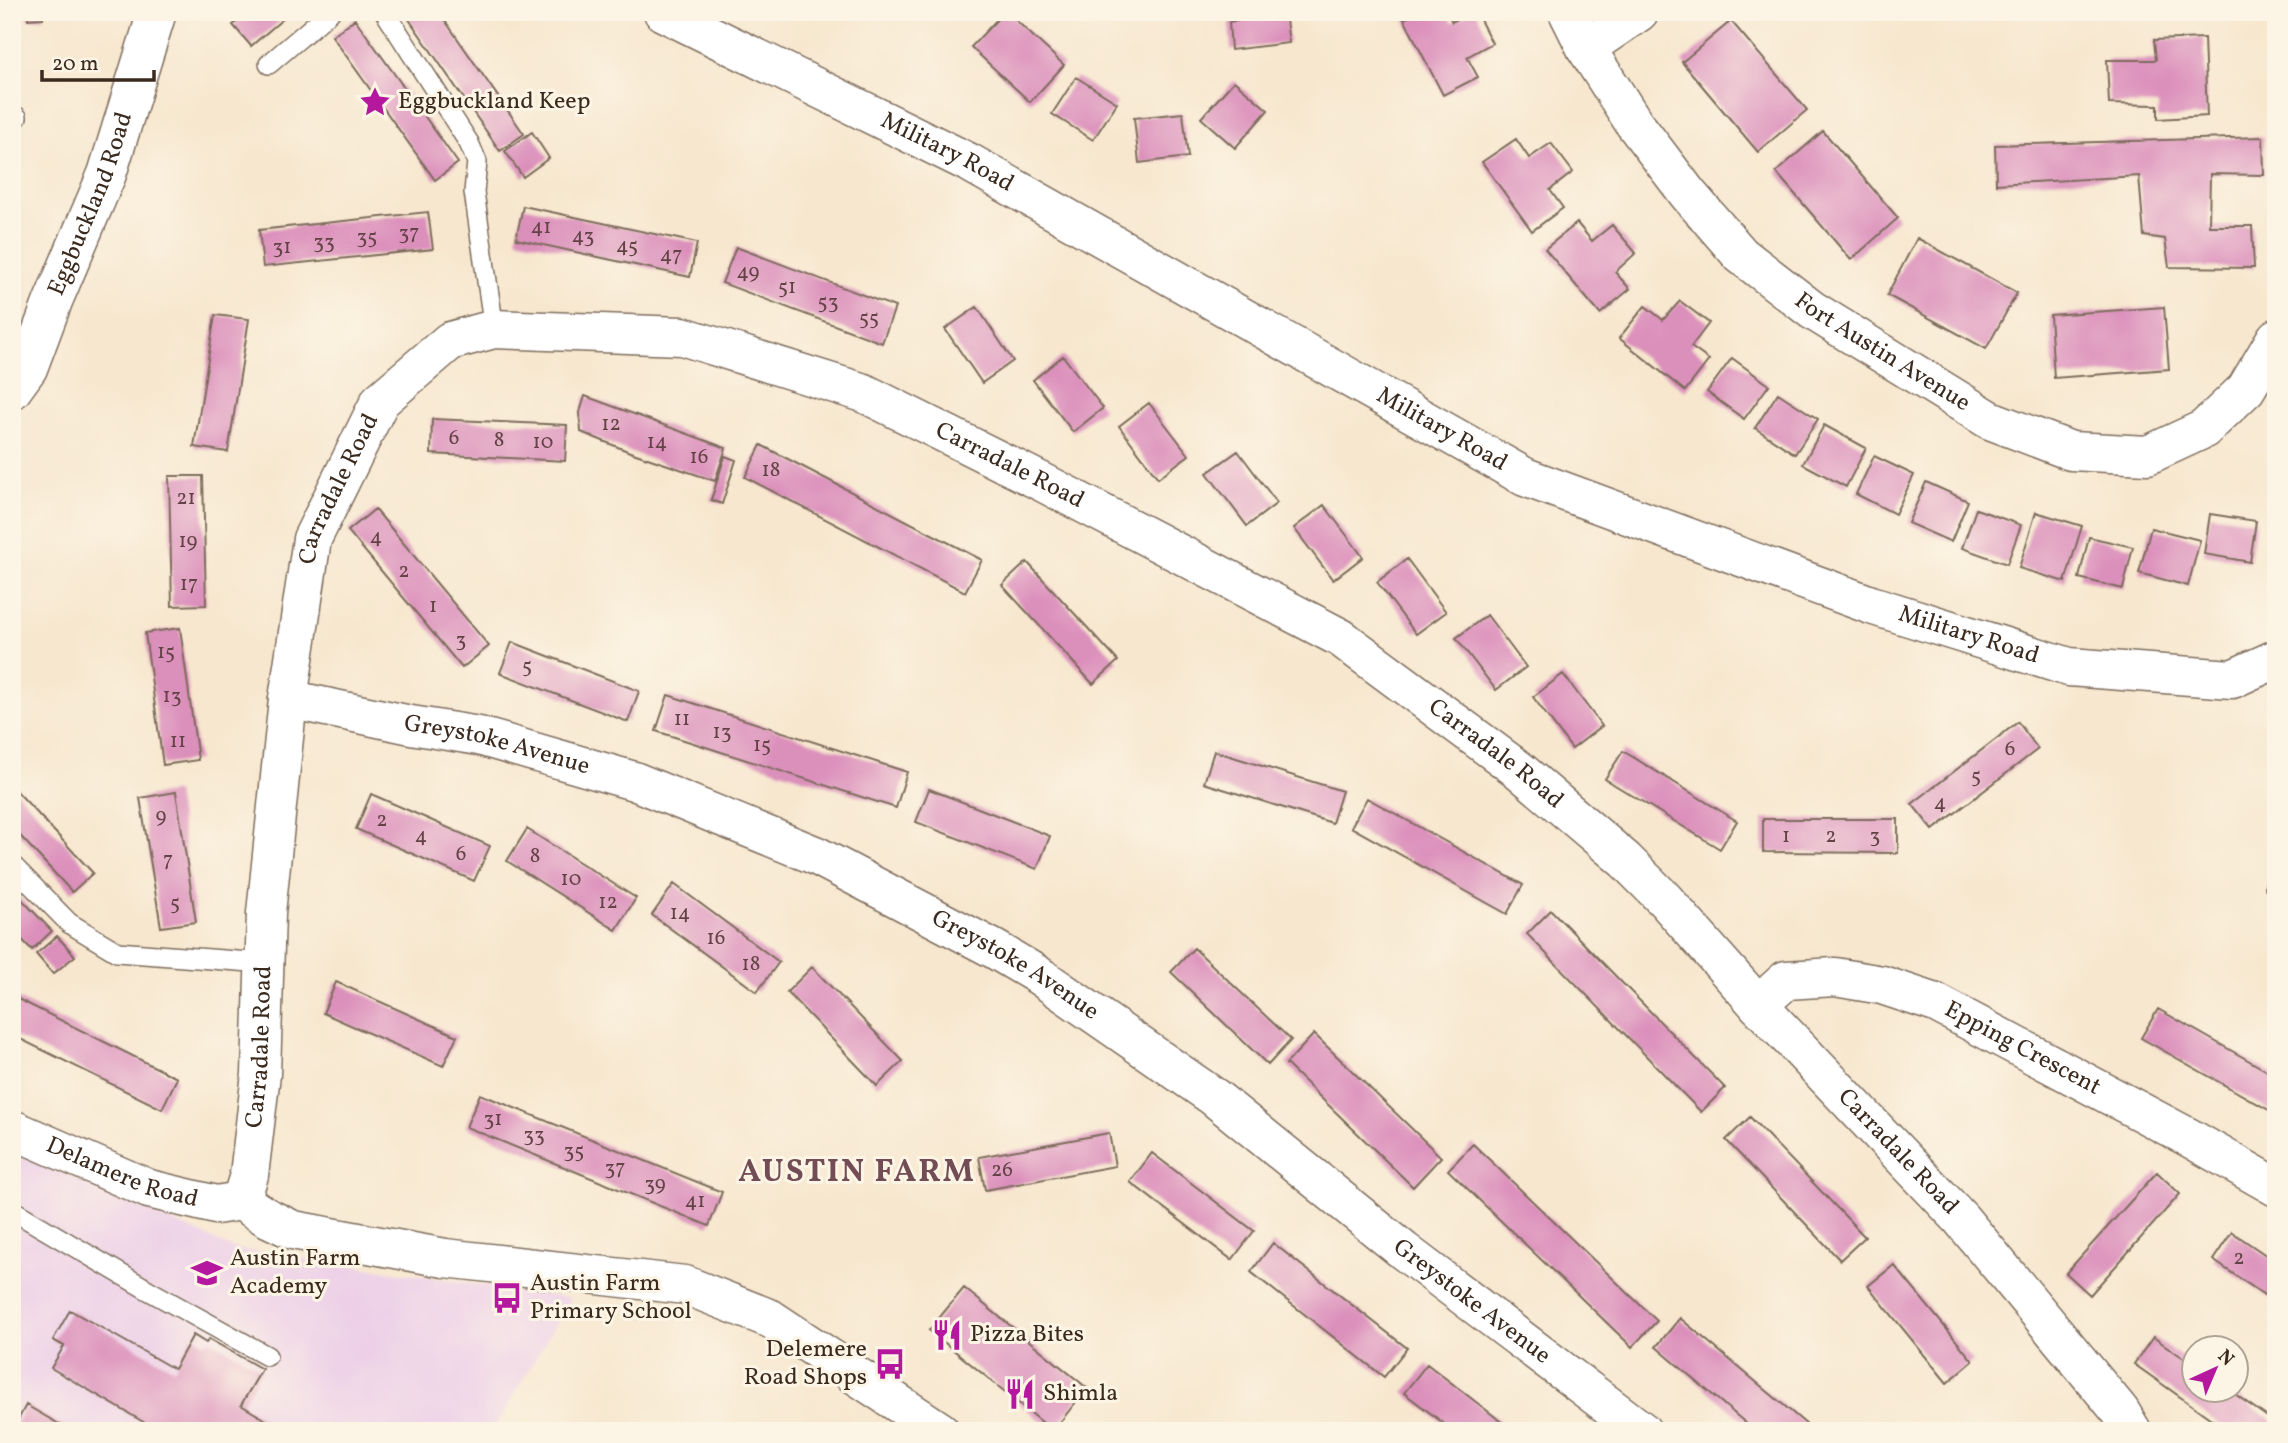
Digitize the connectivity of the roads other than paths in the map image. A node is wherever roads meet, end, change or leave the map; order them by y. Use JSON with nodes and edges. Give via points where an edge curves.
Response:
{"nodes":[{"id":1,"x":157,"y":12,"type":"edge"},
{"id":2,"x":330,"y":12,"type":"edge"},
{"id":3,"x":385,"y":12,"type":"edge"},
{"id":4,"x":663,"y":12,"type":"edge"},
{"id":5,"x":1568,"y":12,"type":"edge"},
{"id":6,"x":1639,"y":12,"type":"edge"},
{"id":7,"x":1587,"y":48,"type":"junction"},
{"id":8,"x":269,"y":64,"type":"dead end"},
{"id":9,"x":494,"y":329,"type":"junction"},
{"id":10,"x":2276,"y":338,"type":"edge"},
{"id":11,"x":12,"y":390,"type":"edge"},
{"id":12,"x":2276,"y":659,"type":"edge"},
{"id":13,"x":288,"y":699,"type":"junction"},
{"id":14,"x":12,"y":865,"type":"edge"},
{"id":15,"x":264,"y":962,"type":"junction"},
{"id":16,"x":1758,"y":1005,"type":"junction"},
{"id":17,"x":12,"y":1129,"type":"edge"},
{"id":18,"x":2276,"y":1187,"type":"edge"},
{"id":19,"x":241,"y":1201,"type":"junction"},
{"id":20,"x":12,"y":1210,"type":"edge"},
{"id":21,"x":267,"y":1356,"type":"dead end"},
{"id":22,"x":940,"y":1431,"type":"edge"},
{"id":23,"x":1642,"y":1431,"type":"edge"},
{"id":24,"x":2132,"y":1431,"type":"edge"}],
"edges":[{"from":1,"to":11,"type":"street","name":"Eggbuckland Road","via":[[107,174],[28,368]]},
{"from":2,"to":8,"type":"lane"},
{"from":3,"to":9,"type":"lane","via":[[477,162],[474,192]]},
{"from":4,"to":12,"type":"street","name":"Military Road","via":[[970,163],[1524,477],[1871,605],[2069,667],[2232,679]]},
{"from":5,"to":7,"type":"street","name":"Fort Austin Avenue"},
{"from":6,"to":7,"type":"street"},
{"from":7,"to":10,"type":"street","name":"Fort Austin Avenue","via":[[1642,133],[1741,255],[1812,310],[1990,420],[2071,451],[2148,455],[2204,429],[2246,389]]},
{"from":9,"to":13,"type":"street","name":"Carradale Road","via":[[450,341],[380,401],[312,539]]},
{"from":9,"to":16,"type":"street","name":"Carradale Road","via":[[682,336],[863,393],[1341,638],[1519,770],[1615,852],[1665,900]]},
{"from":13,"to":15,"type":"street","name":"Carradale Road"},
{"from":13,"to":23,"type":"street","name":"Greystoke Avenue","via":[[479,736],[634,781],[817,856],[994,949],[1214,1097],[1404,1251]]},
{"from":14,"to":15,"type":"lane","via":[[69,923],[117,952]]},
{"from":15,"to":19,"type":"street","name":"Carradale Road","via":[[261,1074],[249,1175]]},
{"from":16,"to":18,"type":"street","name":"Epping Crescent","via":[[1786,980],[1835,977],[1882,985],[1936,1003]]},
{"from":16,"to":24,"type":"street","name":"Carradale Road","via":[[1961,1219]]},
{"from":17,"to":19,"type":"street","name":"Delamere Road","via":[[149,1189],[216,1205]]},
{"from":19,"to":22,"type":"street","via":[[293,1230],[445,1258],[685,1285],[771,1319]]},
{"from":20,"to":21,"type":"lane"}]}
